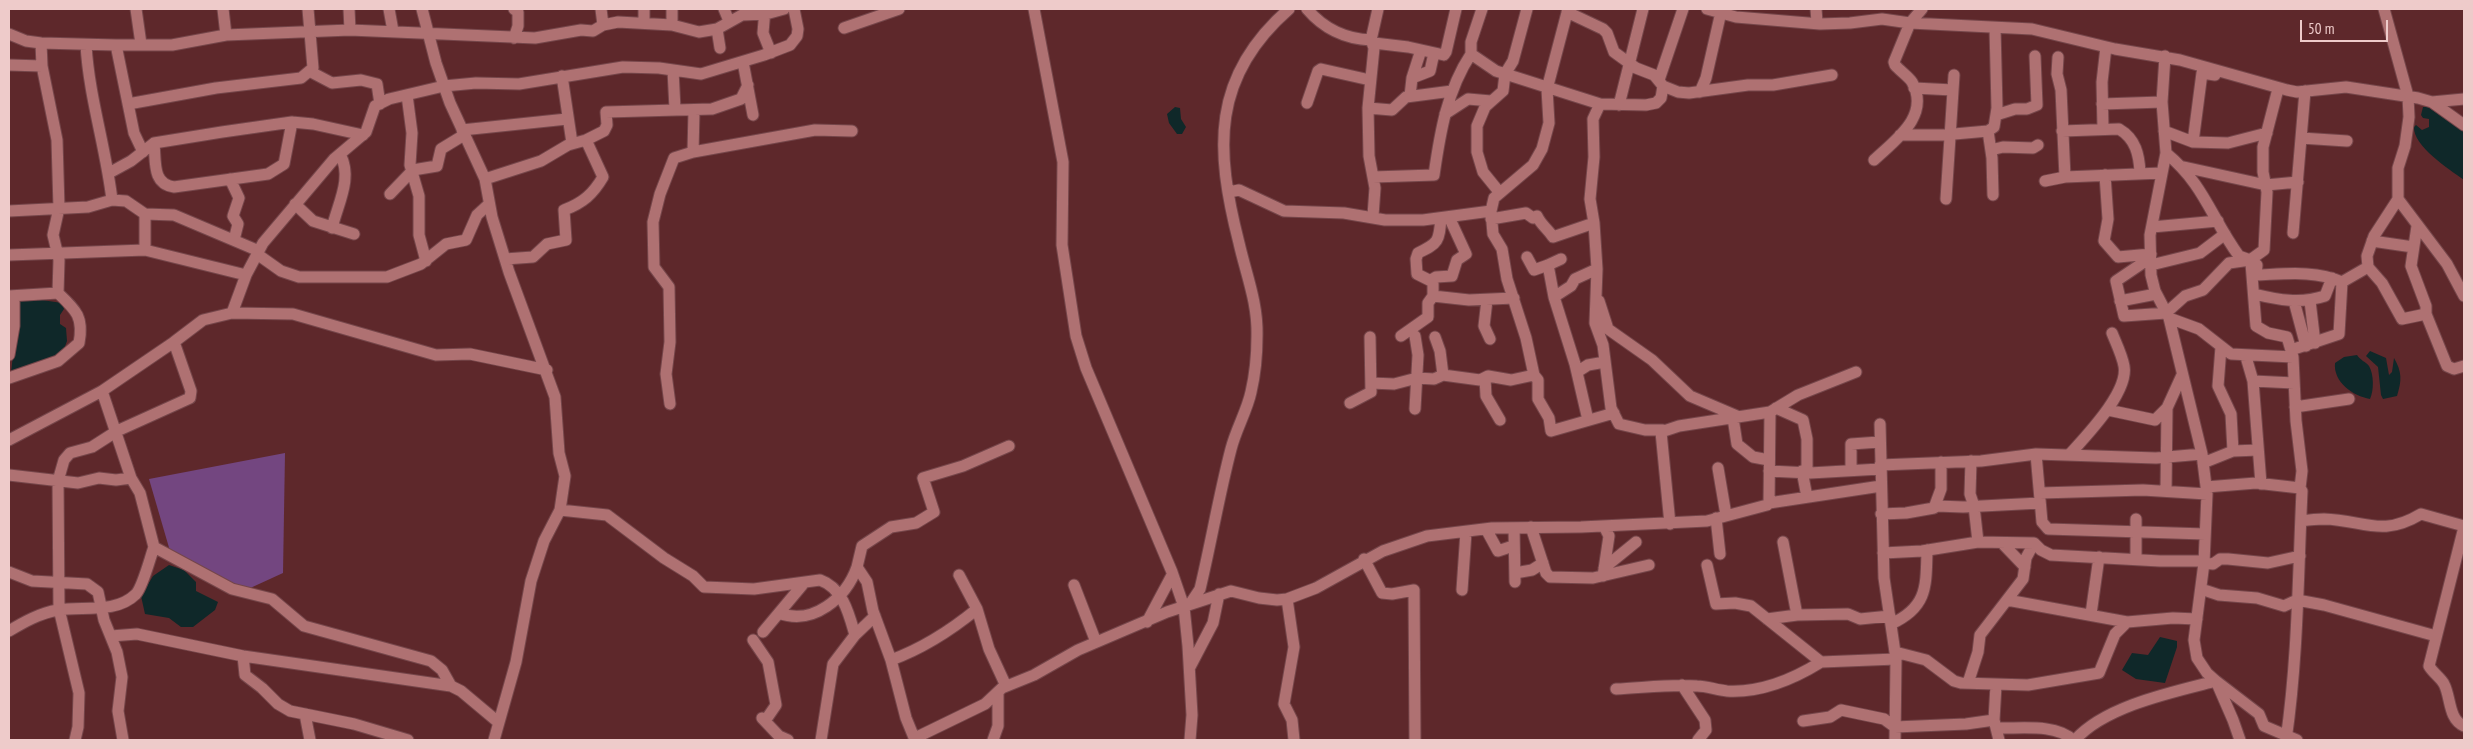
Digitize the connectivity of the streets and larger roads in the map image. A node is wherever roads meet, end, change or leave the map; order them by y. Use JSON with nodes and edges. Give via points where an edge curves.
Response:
{"nodes":[{"id":1,"x":136,"y":9,"type":"edge"},
{"id":2,"x":223,"y":9,"type":"edge"},
{"id":3,"x":308,"y":9,"type":"edge"},
{"id":4,"x":350,"y":9,"type":"edge"},
{"id":5,"x":389,"y":9,"type":"edge"},
{"id":6,"x":422,"y":9,"type":"edge"},
{"id":7,"x":514,"y":9,"type":"edge"},
{"id":8,"x":601,"y":9,"type":"edge"},
{"id":9,"x":644,"y":9,"type":"edge"},
{"id":10,"x":672,"y":9,"type":"edge"},
{"id":11,"x":724,"y":9,"type":"edge"},
{"id":12,"x":784,"y":9,"type":"edge"},
{"id":13,"x":794,"y":9,"type":"edge"},
{"id":14,"x":900,"y":9,"type":"edge"},
{"id":15,"x":1034,"y":9,"type":"edge"},
{"id":16,"x":1289,"y":9,"type":"edge"},
{"id":17,"x":1308,"y":9,"type":"edge"},
{"id":18,"x":1378,"y":9,"type":"edge"},
{"id":19,"x":1456,"y":9,"type":"edge"},
{"id":20,"x":1482,"y":9,"type":"edge"},
{"id":21,"x":1527,"y":9,"type":"edge"},
{"id":22,"x":1643,"y":9,"type":"edge"},
{"id":23,"x":1683,"y":9,"type":"edge"},
{"id":24,"x":1707,"y":9,"type":"edge"},
{"id":25,"x":1816,"y":9,"type":"edge"},
{"id":26,"x":1922,"y":9,"type":"edge"},
{"id":27,"x":2384,"y":9,"type":"edge"},
{"id":28,"x":1568,"y":10,"type":"edge"},
{"id":29,"x":766,"y":11,"type":"edge"},
{"id":30,"x":1721,"y":12,"type":"junction"},
{"id":31,"x":872,"y":14,"type":"edge"},
{"id":32,"x":1758,"y":14,"type":"edge"},
{"id":33,"x":1885,"y":14,"type":"edge"},
{"id":34,"x":729,"y":21,"type":"junction"},
{"id":35,"x":1817,"y":22,"type":"junction"},
{"id":36,"x":644,"y":23,"type":"junction"},
{"id":37,"x":1910,"y":23,"type":"junction"},
{"id":38,"x":603,"y":25,"type":"junction"},
{"id":39,"x":672,"y":25,"type":"junction"},
{"id":40,"x":844,"y":28,"type":"dead end"},
{"id":41,"x":1995,"y":28,"type":"junction"},
{"id":42,"x":350,"y":30,"type":"junction"},
{"id":43,"x":717,"y":30,"type":"junction"},
{"id":44,"x":310,"y":32,"type":"junction"},
{"id":45,"x":393,"y":32,"type":"junction"},
{"id":46,"x":9,"y":34,"type":"edge"},
{"id":47,"x":427,"y":34,"type":"junction"},
{"id":48,"x":226,"y":35,"type":"junction"},
{"id":49,"x":514,"y":38,"type":"junction"},
{"id":50,"x":1372,"y":41,"type":"junction"},
{"id":51,"x":41,"y":43,"type":"junction"},
{"id":52,"x":140,"y":44,"type":"junction"},
{"id":53,"x":86,"y":45,"type":"junction"},
{"id":54,"x":116,"y":46,"type":"junction"},
{"id":55,"x":2106,"y":47,"type":"junction"},
{"id":56,"x":720,"y":48,"type":"dead end"},
{"id":57,"x":1421,"y":50,"type":"junction"},
{"id":58,"x":771,"y":53,"type":"junction"},
{"id":59,"x":1434,"y":53,"type":"junction"},
{"id":60,"x":1471,"y":54,"type":"junction"},
{"id":61,"x":2035,"y":56,"type":"dead end"},
{"id":62,"x":2165,"y":56,"type":"junction"},
{"id":63,"x":2058,"y":58,"type":"dead end"},
{"id":64,"x":742,"y":62,"type":"junction"},
{"id":65,"x":1628,"y":62,"type":"junction"},
{"id":66,"x":9,"y":65,"type":"edge"},
{"id":67,"x":42,"y":66,"type":"junction"},
{"id":68,"x":673,"y":70,"type":"junction"},
{"id":69,"x":311,"y":72,"type":"junction"},
{"id":70,"x":1505,"y":74,"type":"junction"},
{"id":71,"x":1832,"y":75,"type":"dead end"},
{"id":72,"x":1954,"y":75,"type":"dead end"},
{"id":73,"x":562,"y":76,"type":"junction"},
{"id":74,"x":1412,"y":78,"type":"junction"},
{"id":75,"x":2241,"y":79,"type":"junction"},
{"id":76,"x":1370,"y":80,"type":"junction"},
{"id":77,"x":1661,"y":83,"type":"junction"},
{"id":78,"x":748,"y":85,"type":"junction"},
{"id":79,"x":444,"y":86,"type":"junction"},
{"id":80,"x":1914,"y":88,"type":"junction"},
{"id":81,"x":1547,"y":89,"type":"junction"},
{"id":82,"x":2278,"y":89,"type":"junction"},
{"id":83,"x":1953,"y":90,"type":"junction"},
{"id":84,"x":1452,"y":91,"type":"junction"},
{"id":85,"x":2305,"y":91,"type":"junction"},
{"id":86,"x":1700,"y":92,"type":"junction"},
{"id":87,"x":407,"y":95,"type":"junction"},
{"id":88,"x":1410,"y":96,"type":"junction"},
{"id":89,"x":2408,"y":96,"type":"junction"},
{"id":90,"x":2464,"y":98,"type":"edge"},
{"id":91,"x":1491,"y":101,"type":"junction"},
{"id":92,"x":2162,"y":102,"type":"junction"},
{"id":93,"x":2432,"y":102,"type":"junction"},
{"id":94,"x":1308,"y":103,"type":"dead end"},
{"id":95,"x":128,"y":104,"type":"junction"},
{"id":96,"x":380,"y":104,"type":"junction"},
{"id":97,"x":1600,"y":104,"type":"junction"},
{"id":98,"x":2102,"y":104,"type":"junction"},
{"id":99,"x":1619,"y":105,"type":"junction"},
{"id":100,"x":1368,"y":108,"type":"junction"},
{"id":101,"x":675,"y":109,"type":"junction"},
{"id":102,"x":694,"y":111,"type":"junction"},
{"id":103,"x":1445,"y":114,"type":"junction"},
{"id":104,"x":753,"y":115,"type":"dead end"},
{"id":105,"x":1996,"y":115,"type":"junction"},
{"id":106,"x":567,"y":119,"type":"junction"},
{"id":107,"x":292,"y":122,"type":"junction"},
{"id":108,"x":2464,"y":125,"type":"edge"},
{"id":109,"x":2103,"y":129,"type":"junction"},
{"id":110,"x":852,"y":131,"type":"dead end"},
{"id":111,"x":1988,"y":131,"type":"junction"},
{"id":112,"x":2062,"y":131,"type":"junction"},
{"id":113,"x":2164,"y":131,"type":"junction"},
{"id":114,"x":463,"y":133,"type":"junction"},
{"id":115,"x":2267,"y":133,"type":"junction"},
{"id":116,"x":1949,"y":134,"type":"junction"},
{"id":117,"x":363,"y":135,"type":"junction"},
{"id":118,"x":1900,"y":135,"type":"junction"},
{"id":119,"x":2301,"y":138,"type":"junction"},
{"id":120,"x":586,"y":140,"type":"junction"},
{"id":121,"x":2347,"y":141,"type":"dead end"},
{"id":122,"x":2193,"y":142,"type":"junction"},
{"id":123,"x":154,"y":143,"type":"junction"},
{"id":124,"x":572,"y":144,"type":"junction"},
{"id":125,"x":2038,"y":145,"type":"dead end"},
{"id":126,"x":1991,"y":150,"type":"junction"},
{"id":127,"x":143,"y":152,"type":"junction"},
{"id":128,"x":693,"y":152,"type":"junction"},
{"id":129,"x":2166,"y":153,"type":"junction"},
{"id":130,"x":340,"y":154,"type":"junction"},
{"id":131,"x":1874,"y":160,"type":"dead end"},
{"id":132,"x":2184,"y":167,"type":"junction"},
{"id":133,"x":412,"y":170,"type":"junction"},
{"id":134,"x":2140,"y":172,"type":"junction"},
{"id":135,"x":109,"y":173,"type":"junction"},
{"id":136,"x":2162,"y":173,"type":"junction"},
{"id":137,"x":2105,"y":175,"type":"junction"},
{"id":138,"x":2065,"y":176,"type":"junction"},
{"id":139,"x":1373,"y":177,"type":"junction"},
{"id":140,"x":230,"y":179,"type":"junction"},
{"id":141,"x":484,"y":179,"type":"junction"},
{"id":142,"x":2045,"y":181,"type":"dead end"},
{"id":143,"x":2298,"y":182,"type":"junction"},
{"id":144,"x":2266,"y":185,"type":"junction"},
{"id":145,"x":1229,"y":192,"type":"junction"},
{"id":146,"x":1500,"y":193,"type":"junction"},
{"id":147,"x":390,"y":194,"type":"dead end"},
{"id":148,"x":1993,"y":195,"type":"dead end"},
{"id":149,"x":1946,"y":199,"type":"dead end"},
{"id":150,"x":2398,"y":199,"type":"junction"},
{"id":151,"x":112,"y":200,"type":"junction"},
{"id":152,"x":295,"y":204,"type":"junction"},
{"id":153,"x":489,"y":204,"type":"junction"},
{"id":154,"x":59,"y":208,"type":"junction"},
{"id":155,"x":9,"y":211,"type":"edge"},
{"id":156,"x":145,"y":214,"type":"junction"},
{"id":157,"x":1491,"y":215,"type":"junction"},
{"id":158,"x":1373,"y":216,"type":"junction"},
{"id":159,"x":1445,"y":217,"type":"junction"},
{"id":160,"x":2218,"y":221,"type":"junction"},
{"id":161,"x":1594,"y":223,"type":"junction"},
{"id":162,"x":2152,"y":226,"type":"junction"},
{"id":163,"x":2417,"y":226,"type":"junction"},
{"id":164,"x":332,"y":228,"type":"junction"},
{"id":165,"x":2293,"y":233,"type":"dead end"},
{"id":166,"x":354,"y":234,"type":"dead end"},
{"id":167,"x":2225,"y":234,"type":"junction"},
{"id":168,"x":234,"y":240,"type":"junction"},
{"id":169,"x":2372,"y":241,"type":"junction"},
{"id":170,"x":2413,"y":247,"type":"junction"},
{"id":171,"x":145,"y":250,"type":"junction"},
{"id":172,"x":56,"y":252,"type":"junction"},
{"id":173,"x":258,"y":252,"type":"junction"},
{"id":174,"x":9,"y":255,"type":"edge"},
{"id":175,"x":1527,"y":257,"type":"dead end"},
{"id":176,"x":2254,"y":257,"type":"junction"},
{"id":177,"x":505,"y":259,"type":"junction"},
{"id":178,"x":1561,"y":259,"type":"dead end"},
{"id":179,"x":2151,"y":259,"type":"junction"},
{"id":180,"x":426,"y":261,"type":"junction"},
{"id":181,"x":1548,"y":265,"type":"junction"},
{"id":182,"x":2368,"y":266,"type":"junction"},
{"id":183,"x":1597,"y":269,"type":"junction"},
{"id":184,"x":246,"y":275,"type":"junction"},
{"id":185,"x":1431,"y":280,"type":"junction"},
{"id":186,"x":2337,"y":280,"type":"junction"},
{"id":187,"x":1596,"y":292,"type":"junction"},
{"id":188,"x":58,"y":293,"type":"junction"},
{"id":189,"x":2156,"y":294,"type":"junction"},
{"id":190,"x":2254,"y":294,"type":"junction"},
{"id":191,"x":12,"y":296,"type":"edge"},
{"id":192,"x":1434,"y":296,"type":"junction"},
{"id":193,"x":2464,"y":296,"type":"edge"},
{"id":194,"x":1554,"y":297,"type":"junction"},
{"id":195,"x":1514,"y":298,"type":"junction"},
{"id":196,"x":1487,"y":300,"type":"junction"},
{"id":197,"x":2120,"y":301,"type":"junction"},
{"id":198,"x":2310,"y":301,"type":"junction"},
{"id":199,"x":2294,"y":302,"type":"junction"},
{"id":200,"x":232,"y":313,"type":"junction"},
{"id":201,"x":2426,"y":314,"type":"junction"},
{"id":202,"x":2168,"y":315,"type":"junction"},
{"id":203,"x":2112,"y":333,"type":"dead end"},
{"id":204,"x":1401,"y":336,"type":"dead end"},
{"id":205,"x":1415,"y":336,"type":"dead end"},
{"id":206,"x":1370,"y":337,"type":"dead end"},
{"id":207,"x":1435,"y":337,"type":"dead end"},
{"id":208,"x":1490,"y":339,"type":"dead end"},
{"id":209,"x":10,"y":341,"type":"edge"},
{"id":210,"x":174,"y":342,"type":"junction"},
{"id":211,"x":2310,"y":344,"type":"junction"},
{"id":212,"x":2221,"y":346,"type":"junction"},
{"id":213,"x":2292,"y":354,"type":"junction"},
{"id":214,"x":9,"y":355,"type":"edge"},
{"id":215,"x":2246,"y":357,"type":"junction"},
{"id":216,"x":1604,"y":362,"type":"junction"},
{"id":217,"x":2464,"y":366,"type":"edge"},
{"id":218,"x":547,"y":370,"type":"junction"},
{"id":219,"x":1577,"y":372,"type":"junction"},
{"id":220,"x":1856,"y":372,"type":"dead end"},
{"id":221,"x":1534,"y":375,"type":"junction"},
{"id":222,"x":2182,"y":375,"type":"junction"},
{"id":223,"x":1443,"y":376,"type":"junction"},
{"id":224,"x":9,"y":378,"type":"edge"},
{"id":225,"x":1417,"y":378,"type":"junction"},
{"id":226,"x":1485,"y":378,"type":"junction"},
{"id":227,"x":2253,"y":381,"type":"junction"},
{"id":228,"x":1371,"y":383,"type":"junction"},
{"id":229,"x":2294,"y":383,"type":"junction"},
{"id":230,"x":102,"y":391,"type":"junction"},
{"id":231,"x":2349,"y":399,"type":"dead end"},
{"id":232,"x":1350,"y":403,"type":"dead end"},
{"id":233,"x":670,"y":404,"type":"dead end"},
{"id":234,"x":2295,"y":407,"type":"junction"},
{"id":235,"x":2167,"y":408,"type":"junction"},
{"id":236,"x":1415,"y":410,"type":"dead end"},
{"id":237,"x":1773,"y":410,"type":"junction"},
{"id":238,"x":2108,"y":410,"type":"junction"},
{"id":239,"x":1614,"y":413,"type":"junction"},
{"id":240,"x":1735,"y":417,"type":"junction"},
{"id":241,"x":1500,"y":420,"type":"dead end"},
{"id":242,"x":1588,"y":420,"type":"junction"},
{"id":243,"x":1880,"y":424,"type":"dead end"},
{"id":244,"x":1663,"y":430,"type":"junction"},
{"id":245,"x":117,"y":431,"type":"junction"},
{"id":246,"x":9,"y":440,"type":"edge"},
{"id":247,"x":1879,"y":442,"type":"junction"},
{"id":248,"x":1009,"y":446,"type":"dead end"},
{"id":249,"x":2258,"y":450,"type":"junction"},
{"id":250,"x":2233,"y":451,"type":"junction"},
{"id":251,"x":2036,"y":454,"type":"junction"},
{"id":252,"x":2070,"y":454,"type":"junction"},
{"id":253,"x":2167,"y":457,"type":"junction"},
{"id":254,"x":2202,"y":459,"type":"junction"},
{"id":255,"x":1971,"y":461,"type":"junction"},
{"id":256,"x":1941,"y":462,"type":"junction"},
{"id":257,"x":1769,"y":466,"type":"junction"},
{"id":258,"x":1880,"y":467,"type":"junction"},
{"id":259,"x":1718,"y":468,"type":"dead end"},
{"id":260,"x":1851,"y":470,"type":"junction"},
{"id":261,"x":1804,"y":472,"type":"junction"},
{"id":262,"x":9,"y":475,"type":"edge"},
{"id":263,"x":131,"y":478,"type":"junction"},
{"id":264,"x":58,"y":481,"type":"junction"},
{"id":265,"x":2261,"y":484,"type":"junction"},
{"id":266,"x":1881,"y":486,"type":"junction"},
{"id":267,"x":2300,"y":488,"type":"junction"},
{"id":268,"x":2166,"y":491,"type":"junction"},
{"id":269,"x":2207,"y":491,"type":"junction"},
{"id":270,"x":1806,"y":497,"type":"junction"},
{"id":271,"x":2040,"y":498,"type":"junction"},
{"id":272,"x":1769,"y":503,"type":"junction"},
{"id":273,"x":1937,"y":506,"type":"junction"},
{"id":274,"x":1974,"y":506,"type":"junction"},
{"id":275,"x":560,"y":510,"type":"junction"},
{"id":276,"x":1881,"y":514,"type":"junction"},
{"id":277,"x":1721,"y":517,"type":"junction"},
{"id":278,"x":2136,"y":519,"type":"dead end"},
{"id":279,"x":2301,"y":521,"type":"junction"},
{"id":280,"x":1670,"y":524,"type":"junction"},
{"id":281,"x":1604,"y":526,"type":"junction"},
{"id":282,"x":2044,"y":526,"type":"junction"},
{"id":283,"x":2464,"y":526,"type":"edge"},
{"id":284,"x":1514,"y":528,"type":"junction"},
{"id":285,"x":1531,"y":528,"type":"junction"},
{"id":286,"x":1486,"y":529,"type":"junction"},
{"id":287,"x":1466,"y":532,"type":"junction"},
{"id":288,"x":2136,"y":532,"type":"junction"},
{"id":289,"x":2205,"y":534,"type":"junction"},
{"id":290,"x":1636,"y":542,"type":"dead end"},
{"id":291,"x":1784,"y":542,"type":"dead end"},
{"id":292,"x":1978,"y":542,"type":"junction"},
{"id":293,"x":2002,"y":543,"type":"junction"},
{"id":294,"x":2036,"y":544,"type":"junction"},
{"id":295,"x":1513,"y":546,"type":"junction"},
{"id":296,"x":154,"y":547,"type":"junction"},
{"id":297,"x":1927,"y":550,"type":"junction"},
{"id":298,"x":1883,"y":553,"type":"junction"},
{"id":299,"x":1720,"y":554,"type":"dead end"},
{"id":300,"x":2300,"y":556,"type":"junction"},
{"id":301,"x":2099,"y":557,"type":"junction"},
{"id":302,"x":1364,"y":559,"type":"junction"},
{"id":303,"x":2136,"y":559,"type":"junction"},
{"id":304,"x":2204,"y":562,"type":"junction"},
{"id":305,"x":1543,"y":563,"type":"junction"},
{"id":306,"x":1649,"y":565,"type":"dead end"},
{"id":307,"x":1707,"y":565,"type":"dead end"},
{"id":308,"x":857,"y":567,"type":"junction"},
{"id":309,"x":2025,"y":567,"type":"junction"},
{"id":310,"x":9,"y":572,"type":"edge"},
{"id":311,"x":1603,"y":572,"type":"junction"},
{"id":312,"x":959,"y":575,"type":"dead end"},
{"id":313,"x":1172,"y":575,"type":"junction"},
{"id":314,"x":804,"y":583,"type":"junction"},
{"id":315,"x":60,"y":584,"type":"junction"},
{"id":316,"x":1074,"y":585,"type":"dead end"},
{"id":317,"x":2201,"y":588,"type":"junction"},
{"id":318,"x":1462,"y":590,"type":"dead end"},
{"id":319,"x":1219,"y":594,"type":"junction"},
{"id":320,"x":839,"y":595,"type":"junction"},
{"id":321,"x":1287,"y":599,"type":"junction"},
{"id":322,"x":2007,"y":600,"type":"junction"},
{"id":323,"x":2297,"y":600,"type":"junction"},
{"id":324,"x":1187,"y":605,"type":"junction"},
{"id":325,"x":102,"y":607,"type":"junction"},
{"id":326,"x":977,"y":609,"type":"junction"},
{"id":327,"x":59,"y":610,"type":"junction"},
{"id":328,"x":779,"y":613,"type":"junction"},
{"id":329,"x":2091,"y":614,"type":"junction"},
{"id":330,"x":1797,"y":615,"type":"junction"},
{"id":331,"x":875,"y":616,"type":"junction"},
{"id":332,"x":1767,"y":619,"type":"junction"},
{"id":333,"x":2197,"y":619,"type":"junction"},
{"id":334,"x":1890,"y":620,"type":"junction"},
{"id":335,"x":1147,"y":622,"type":"junction"},
{"id":336,"x":2127,"y":622,"type":"junction"},
{"id":337,"x":9,"y":631,"type":"edge"},
{"id":338,"x":763,"y":632,"type":"dead end"},
{"id":339,"x":855,"y":635,"type":"junction"},
{"id":340,"x":111,"y":636,"type":"junction"},
{"id":341,"x":2436,"y":636,"type":"junction"},
{"id":342,"x":753,"y":640,"type":"dead end"},
{"id":343,"x":1096,"y":642,"type":"junction"},
{"id":344,"x":1895,"y":655,"type":"junction"},
{"id":345,"x":243,"y":656,"type":"junction"},
{"id":346,"x":891,"y":660,"type":"junction"},
{"id":347,"x":1820,"y":662,"type":"junction"},
{"id":348,"x":1189,"y":668,"type":"junction"},
{"id":349,"x":2216,"y":681,"type":"junction"},
{"id":350,"x":1968,"y":683,"type":"junction"},
{"id":351,"x":1682,"y":685,"type":"junction"},
{"id":352,"x":1996,"y":685,"type":"junction"},
{"id":353,"x":451,"y":686,"type":"junction"},
{"id":354,"x":1616,"y":689,"type":"dead end"},
{"id":355,"x":1002,"y":690,"type":"junction"},
{"id":356,"x":305,"y":714,"type":"junction"},
{"id":357,"x":1803,"y":721,"type":"dead end"},
{"id":358,"x":498,"y":722,"type":"junction"},
{"id":359,"x":1995,"y":724,"type":"junction"},
{"id":360,"x":2464,"y":726,"type":"edge"},
{"id":361,"x":1895,"y":727,"type":"junction"},
{"id":362,"x":2286,"y":737,"type":"edge"},
{"id":363,"x":915,"y":739,"type":"edge"},
{"id":364,"x":75,"y":740,"type":"edge"},
{"id":365,"x":123,"y":740,"type":"edge"},
{"id":366,"x":310,"y":740,"type":"edge"},
{"id":367,"x":408,"y":740,"type":"edge"},
{"id":368,"x":494,"y":740,"type":"edge"},
{"id":369,"x":788,"y":740,"type":"edge"},
{"id":370,"x":821,"y":740,"type":"edge"},
{"id":371,"x":993,"y":740,"type":"edge"},
{"id":372,"x":1190,"y":740,"type":"edge"},
{"id":373,"x":1294,"y":740,"type":"edge"},
{"id":374,"x":1415,"y":740,"type":"edge"},
{"id":375,"x":1698,"y":740,"type":"edge"},
{"id":376,"x":1895,"y":740,"type":"edge"},
{"id":377,"x":1999,"y":740,"type":"edge"},
{"id":378,"x":2074,"y":740,"type":"edge"},
{"id":379,"x":2240,"y":740,"type":"edge"},
{"id":380,"x":2297,"y":740,"type":"edge"}],
"edges":[{"from":1,"to":52,"type":"street"},
{"from":2,"to":48,"type":"street"},
{"from":3,"to":44,"type":"street"},
{"from":4,"to":42,"type":"street"},
{"from":5,"to":45,"type":"street"},
{"from":6,"to":47,"type":"street"},
{"from":7,"to":49,"type":"street","via":[[518,12],[518,26]]},
{"from":8,"to":38,"type":"street"},
{"from":9,"to":36,"type":"street"},
{"from":10,"to":39,"type":"street"},
{"from":11,"to":34,"type":"street"},
{"from":12,"to":29,"type":"street"},
{"from":13,"to":58,"type":"street","via":[[797,36],[790,45]]},
{"from":14,"to":31,"type":"street"},
{"from":15,"to":313,"type":"street","via":[[1063,162],[1062,245],[1076,336],[1086,368]]},
{"from":16,"to":145,"type":"street","via":[[1248,53],[1230,89],[1224,156]]},
{"from":17,"to":50,"type":"street","via":[[1340,35]]},
{"from":18,"to":50,"type":"street"},
{"from":19,"to":59,"type":"street","via":[[1446,52],[1444,55]]},
{"from":20,"to":60,"type":"street","via":[[1471,42]]},
{"from":21,"to":70,"type":"street","via":[[1513,61]]},
{"from":22,"to":65,"type":"street"},
{"from":23,"to":77,"type":"street"},
{"from":24,"to":30,"type":"street"},
{"from":25,"to":35,"type":"street"},
{"from":26,"to":37,"type":"street"},
{"from":27,"to":89,"type":"street"},
{"from":28,"to":65,"type":"street","via":[[1603,28],[1614,52]]},
{"from":28,"to":81,"type":"street"},
{"from":29,"to":34,"type":"street"},
{"from":29,"to":58,"type":"street","via":[[763,33]]},
{"from":30,"to":32,"type":"street","via":[[1736,17]]},
{"from":30,"to":86,"type":"street"},
{"from":31,"to":40,"type":"street"},
{"from":32,"to":35,"type":"street"},
{"from":33,"to":35,"type":"street","via":[[1850,23]]},
{"from":33,"to":37,"type":"street"},
{"from":34,"to":43,"type":"street"},
{"from":36,"to":38,"type":"street"},
{"from":36,"to":39,"type":"street"},
{"from":37,"to":41,"type":"street"},
{"from":37,"to":80,"type":"street","via":[[1894,62],[1912,81]]},
{"from":38,"to":49,"type":"street","via":[[593,31]]},
{"from":39,"to":43,"type":"street","via":[[699,32]]},
{"from":41,"to":55,"type":"street","via":[[2032,29]]},
{"from":41,"to":105,"type":"street"},
{"from":42,"to":44,"type":"street"},
{"from":42,"to":45,"type":"street"},
{"from":43,"to":56,"type":"street"},
{"from":44,"to":48,"type":"street"},
{"from":44,"to":69,"type":"street"},
{"from":45,"to":47,"type":"street"},
{"from":46,"to":51,"type":"street"},
{"from":47,"to":49,"type":"street"},
{"from":47,"to":79,"type":"street"},
{"from":48,"to":52,"type":"street","via":[[172,45]]},
{"from":50,"to":57,"type":"street"},
{"from":50,"to":76,"type":"street"},
{"from":51,"to":53,"type":"street"},
{"from":51,"to":67,"type":"street"},
{"from":52,"to":54,"type":"street"},
{"from":53,"to":54,"type":"street"},
{"from":53,"to":135,"type":"street","via":[[87,66]]},
{"from":54,"to":95,"type":"street"},
{"from":55,"to":62,"type":"street"},
{"from":55,"to":98,"type":"street"},
{"from":57,"to":59,"type":"street"},
{"from":57,"to":74,"type":"street"},
{"from":58,"to":64,"type":"street"},
{"from":59,"to":74,"type":"street","via":[[1430,71]]},
{"from":60,"to":70,"type":"street"},
{"from":60,"to":84,"type":"street"},
{"from":61,"to":105,"type":"street","via":[[2037,105]]},
{"from":62,"to":75,"type":"street"},
{"from":62,"to":92,"type":"street"},
{"from":63,"to":112,"type":"street"},
{"from":64,"to":68,"type":"street","via":[[701,74]]},
{"from":64,"to":78,"type":"street"},
{"from":65,"to":77,"type":"street"},
{"from":65,"to":99,"type":"street"},
{"from":66,"to":67,"type":"street"},
{"from":67,"to":154,"type":"street","via":[[57,140]]},
{"from":68,"to":73,"type":"street","via":[[623,66]]},
{"from":68,"to":101,"type":"street"},
{"from":69,"to":95,"type":"street","via":[[301,78],[216,88]]},
{"from":69,"to":96,"type":"street","via":[[332,83],[361,80],[377,84]]},
{"from":70,"to":81,"type":"street"},
{"from":70,"to":91,"type":"street","via":[[1503,91]]},
{"from":71,"to":86,"type":"street","via":[[1773,86],[1748,85]]},
{"from":72,"to":83,"type":"street"},
{"from":73,"to":79,"type":"street","via":[[519,84]]},
{"from":73,"to":106,"type":"street"},
{"from":74,"to":88,"type":"street"},
{"from":75,"to":82,"type":"street"},
{"from":75,"to":122,"type":"street","via":[[2202,73]]},
{"from":76,"to":94,"type":"street","via":[[1322,69],[1318,71]]},
{"from":76,"to":100,"type":"street"},
{"from":77,"to":86,"type":"street","via":[[1678,92]]},
{"from":77,"to":99,"type":"street","via":[[1661,98],[1656,103]]},
{"from":78,"to":102,"type":"street","via":[[740,100],[712,110]]},
{"from":78,"to":104,"type":"street"},
{"from":79,"to":87,"type":"street"},
{"from":79,"to":114,"type":"street"},
{"from":80,"to":83,"type":"street"},
{"from":80,"to":118,"type":"street","via":[[1914,120]]},
{"from":81,"to":97,"type":"street"},
{"from":81,"to":146,"type":"street","via":[[1549,122],[1542,149],[1533,165]]},
{"from":82,"to":85,"type":"street"},
{"from":82,"to":115,"type":"street"},
{"from":83,"to":116,"type":"street"},
{"from":84,"to":88,"type":"street"},
{"from":84,"to":103,"type":"street"},
{"from":85,"to":89,"type":"street","via":[[2346,87]]},
{"from":85,"to":119,"type":"street"},
{"from":87,"to":96,"type":"street"},
{"from":87,"to":133,"type":"street"},
{"from":88,"to":100,"type":"street","via":[[1392,110]]},
{"from":89,"to":93,"type":"street"},
{"from":89,"to":150,"type":"street","via":[[2410,117],[2398,168]]},
{"from":90,"to":93,"type":"street"},
{"from":91,"to":103,"type":"street","via":[[1468,99]]},
{"from":91,"to":146,"type":"street","via":[[1477,126],[1477,152],[1483,172]]},
{"from":92,"to":98,"type":"street"},
{"from":92,"to":113,"type":"street"},
{"from":93,"to":108,"type":"street"},
{"from":95,"to":127,"type":"street","via":[[134,133]]},
{"from":96,"to":117,"type":"street","via":[[372,110],[369,126]]},
{"from":97,"to":99,"type":"street"},
{"from":97,"to":161,"type":"street","via":[[1593,119],[1590,199]]},
{"from":98,"to":109,"type":"street"},
{"from":100,"to":139,"type":"street"},
{"from":101,"to":102,"type":"street"},
{"from":101,"to":120,"type":"street","via":[[606,112],[605,131]]},
{"from":102,"to":128,"type":"street"},
{"from":103,"to":139,"type":"street","via":[[1437,143],[1434,175]]},
{"from":105,"to":111,"type":"street","via":[[1994,127]]},
{"from":106,"to":114,"type":"street"},
{"from":106,"to":124,"type":"street"},
{"from":107,"to":117,"type":"street"},
{"from":107,"to":123,"type":"street"},
{"from":107,"to":140,"type":"street","via":[[282,167],[268,174]]},
{"from":109,"to":112,"type":"street"},
{"from":109,"to":134,"type":"street","via":[[2124,132],[2139,153]]},
{"from":110,"to":128,"type":"street","via":[[815,130]]},
{"from":111,"to":116,"type":"street"},
{"from":111,"to":126,"type":"street"},
{"from":112,"to":138,"type":"street"},
{"from":113,"to":122,"type":"street"},
{"from":113,"to":129,"type":"street"},
{"from":114,"to":133,"type":"street","via":[[441,149],[438,166]]},
{"from":114,"to":141,"type":"street"},
{"from":115,"to":122,"type":"street","via":[[2228,143]]},
{"from":115,"to":144,"type":"street","via":[[2262,172]]},
{"from":116,"to":118,"type":"street"},
{"from":116,"to":149,"type":"street"},
{"from":117,"to":130,"type":"street"},
{"from":118,"to":131,"type":"street"},
{"from":119,"to":121,"type":"street"},
{"from":119,"to":143,"type":"street"},
{"from":120,"to":124,"type":"street"},
{"from":120,"to":177,"type":"street","via":[[603,177],[592,194],[564,210],[566,240],[547,244],[533,257]]},
{"from":123,"to":127,"type":"street"},
{"from":123,"to":140,"type":"street","via":[[158,180],[164,185],[174,187]]},
{"from":124,"to":141,"type":"street","via":[[540,161]]},
{"from":125,"to":126,"type":"street"},
{"from":126,"to":148,"type":"street"},
{"from":127,"to":135,"type":"street"},
{"from":128,"to":233,"type":"street","via":[[674,158],[653,222],[654,267],[669,287],[670,342],[666,374]]},
{"from":129,"to":132,"type":"street"},
{"from":129,"to":136,"type":"street"},
{"from":130,"to":152,"type":"street"},
{"from":130,"to":164,"type":"street","via":[[346,166],[346,180]]},
{"from":132,"to":144,"type":"street"},
{"from":132,"to":160,"type":"street","via":[[2206,197]]},
{"from":133,"to":147,"type":"street"},
{"from":133,"to":180,"type":"street","via":[[419,196],[419,235]]},
{"from":134,"to":136,"type":"street"},
{"from":134,"to":137,"type":"street"},
{"from":135,"to":151,"type":"street"},
{"from":136,"to":162,"type":"street"},
{"from":137,"to":138,"type":"street"},
{"from":137,"to":179,"type":"street","via":[[2108,219],[2104,241],[2118,257]]},
{"from":138,"to":142,"type":"street"},
{"from":139,"to":158,"type":"street"},
{"from":140,"to":168,"type":"street","via":[[240,198],[233,216],[238,224]]},
{"from":141,"to":153,"type":"street"},
{"from":143,"to":144,"type":"street"},
{"from":143,"to":165,"type":"street"},
{"from":144,"to":176,"type":"street","via":[[2264,250]]},
{"from":145,"to":158,"type":"street","via":[[1239,190],[1284,211]]},
{"from":145,"to":324,"type":"street","via":[[1238,243],[1253,292],[1257,335],[1252,392],[1231,448],[1200,589]]},
{"from":146,"to":157,"type":"street","via":[[1491,204]]},
{"from":150,"to":163,"type":"street"},
{"from":150,"to":169,"type":"street"},
{"from":151,"to":154,"type":"street"},
{"from":151,"to":156,"type":"street","via":[[126,202]]},
{"from":152,"to":164,"type":"street","via":[[311,220]]},
{"from":152,"to":173,"type":"street"},
{"from":153,"to":177,"type":"street"},
{"from":153,"to":180,"type":"street","via":[[477,215],[466,240],[446,244]]},
{"from":154,"to":155,"type":"street"},
{"from":154,"to":172,"type":"street","via":[[54,235]]},
{"from":156,"to":168,"type":"street","via":[[174,215]]},
{"from":156,"to":171,"type":"street"},
{"from":157,"to":159,"type":"street"},
{"from":157,"to":161,"type":"street","via":[[1526,212],[1533,218],[1537,216],[1553,237]]},
{"from":157,"to":195,"type":"street","via":[[1493,234],[1502,249]]},
{"from":158,"to":159,"type":"street","via":[[1385,220]]},
{"from":159,"to":185,"type":"street","via":[[1436,244],[1418,253],[1416,259],[1417,274]]},
{"from":159,"to":185,"type":"street","via":[[1466,254],[1457,260],[1452,276]]},
{"from":160,"to":162,"type":"street"},
{"from":160,"to":167,"type":"street"},
{"from":161,"to":183,"type":"street"},
{"from":162,"to":179,"type":"street"},
{"from":163,"to":170,"type":"street"},
{"from":163,"to":193,"type":"street","via":[[2448,264]]},
{"from":164,"to":166,"type":"street"},
{"from":167,"to":176,"type":"street","via":[[2239,256]]},
{"from":167,"to":179,"type":"street","via":[[2200,253]]},
{"from":168,"to":173,"type":"street"},
{"from":169,"to":170,"type":"street"},
{"from":169,"to":182,"type":"street","via":[[2367,256]]},
{"from":170,"to":201,"type":"street","via":[[2411,266]]},
{"from":171,"to":172,"type":"street"},
{"from":171,"to":184,"type":"street"},
{"from":172,"to":174,"type":"street"},
{"from":172,"to":188,"type":"street","via":[[59,260]]},
{"from":173,"to":180,"type":"street","via":[[282,270],[308,277],[387,277]]},
{"from":173,"to":184,"type":"street"},
{"from":175,"to":181,"type":"street","via":[[1534,270]]},
{"from":176,"to":186,"type":"street","via":[[2256,275],[2303,273]]},
{"from":176,"to":190,"type":"street"},
{"from":176,"to":202,"type":"street","via":[[2228,263],[2203,290],[2185,296]]},
{"from":177,"to":218,"type":"street","via":[[520,306]]},
{"from":178,"to":181,"type":"street"},
{"from":179,"to":189,"type":"street"},
{"from":179,"to":197,"type":"street","via":[[2116,281]]},
{"from":181,"to":194,"type":"street"},
{"from":182,"to":186,"type":"street"},
{"from":182,"to":201,"type":"street","via":[[2382,283],[2402,319]]},
{"from":183,"to":187,"type":"street"},
{"from":183,"to":194,"type":"street","via":[[1574,279],[1570,286]]},
{"from":184,"to":200,"type":"street"},
{"from":185,"to":192,"type":"street"},
{"from":186,"to":198,"type":"street","via":[[2326,296]]},
{"from":186,"to":211,"type":"street","via":[[2339,334]]},
{"from":187,"to":216,"type":"street","via":[[1595,323],[1603,345]]},
{"from":187,"to":240,"type":"street","via":[[1608,329],[1652,360],[1690,396]]},
{"from":188,"to":191,"type":"street"},
{"from":188,"to":224,"type":"street","via":[[81,321],[80,343],[58,361]]},
{"from":189,"to":197,"type":"street"},
{"from":189,"to":202,"type":"street"},
{"from":190,"to":199,"type":"street"},
{"from":190,"to":213,"type":"street","via":[[2256,326],[2268,333],[2287,337]]},
{"from":191,"to":209,"type":"street"},
{"from":192,"to":196,"type":"street"},
{"from":192,"to":204,"type":"street","via":[[1428,302],[1428,317]]},
{"from":194,"to":219,"type":"street"},
{"from":195,"to":196,"type":"street"},
{"from":195,"to":221,"type":"street"},
{"from":196,"to":208,"type":"street","via":[[1484,326]]},
{"from":197,"to":202,"type":"street","via":[[2124,316]]},
{"from":198,"to":199,"type":"street"},
{"from":198,"to":211,"type":"street"},
{"from":199,"to":211,"type":"street"},
{"from":200,"to":210,"type":"street","via":[[203,320]]},
{"from":200,"to":218,"type":"street","via":[[289,314],[436,355],[470,354]]},
{"from":201,"to":217,"type":"street","via":[[2447,366],[2454,369]]},
{"from":202,"to":212,"type":"street","via":[[2199,329]]},
{"from":202,"to":222,"type":"street"},
{"from":203,"to":238,"type":"street","via":[[2124,367],[2116,396]]},
{"from":205,"to":225,"type":"street"},
{"from":206,"to":228,"type":"street"},
{"from":207,"to":223,"type":"street"},
{"from":209,"to":214,"type":"street"},
{"from":210,"to":230,"type":"street"},
{"from":210,"to":245,"type":"street","via":[[191,391],[190,398]]},
{"from":211,"to":213,"type":"street"},
{"from":212,"to":215,"type":"street","via":[[2231,354]]},
{"from":212,"to":250,"type":"street","via":[[2218,386],[2231,414]]},
{"from":213,"to":215,"type":"street"},
{"from":213,"to":229,"type":"street"},
{"from":215,"to":227,"type":"street"},
{"from":216,"to":219,"type":"street","via":[[1588,365]]},
{"from":216,"to":239,"type":"street"},
{"from":218,"to":275,"type":"street","via":[[556,403],[559,453],[565,476]]},
{"from":219,"to":242,"type":"street"},
{"from":220,"to":237,"type":"street","via":[[1798,395]]},
{"from":221,"to":226,"type":"street","via":[[1511,380]]},
{"from":221,"to":242,"type":"street","via":[[1538,380],[1538,399],[1549,418],[1550,432]]},
{"from":222,"to":235,"type":"street"},
{"from":222,"to":254,"type":"street"},
{"from":223,"to":225,"type":"street"},
{"from":223,"to":226,"type":"street"},
{"from":225,"to":228,"type":"street","via":[[1394,384]]},
{"from":225,"to":236,"type":"street"},
{"from":226,"to":241,"type":"street","via":[[1486,396]]},
{"from":227,"to":229,"type":"street"},
{"from":227,"to":249,"type":"street"},
{"from":228,"to":232,"type":"street","via":[[1371,392]]},
{"from":229,"to":234,"type":"street"},
{"from":230,"to":245,"type":"street"},
{"from":230,"to":246,"type":"street"},
{"from":231,"to":234,"type":"street"},
{"from":234,"to":267,"type":"street","via":[[2302,470]]},
{"from":235,"to":238,"type":"street","via":[[2155,420]]},
{"from":235,"to":253,"type":"street"},
{"from":237,"to":240,"type":"street"},
{"from":237,"to":257,"type":"street"},
{"from":237,"to":261,"type":"street","via":[[1803,420],[1807,439]]},
{"from":238,"to":252,"type":"street"},
{"from":239,"to":242,"type":"street"},
{"from":239,"to":244,"type":"street","via":[[1619,424]]},
{"from":240,"to":244,"type":"street"},
{"from":240,"to":257,"type":"street","via":[[1737,444]]},
{"from":243,"to":247,"type":"street"},
{"from":244,"to":280,"type":"street"},
{"from":245,"to":263,"type":"street"},
{"from":245,"to":264,"type":"street","via":[[92,447],[70,453],[64,460]]},
{"from":247,"to":258,"type":"street"},
{"from":247,"to":260,"type":"street","via":[[1851,444]]},
{"from":248,"to":308,"type":"street","via":[[963,466],[923,478],[934,512],[916,523],[891,527],[862,546]]},
{"from":249,"to":250,"type":"street"},
{"from":249,"to":265,"type":"street"},
{"from":250,"to":254,"type":"street"},
{"from":251,"to":252,"type":"street"},
{"from":251,"to":255,"type":"street"},
{"from":251,"to":271,"type":"street"},
{"from":252,"to":253,"type":"street"},
{"from":253,"to":254,"type":"street"},
{"from":253,"to":268,"type":"street"},
{"from":254,"to":269,"type":"street"},
{"from":255,"to":256,"type":"street"},
{"from":255,"to":274,"type":"street","via":[[1970,494]]},
{"from":256,"to":258,"type":"street"},
{"from":256,"to":273,"type":"street"},
{"from":257,"to":261,"type":"street"},
{"from":257,"to":272,"type":"street"},
{"from":258,"to":260,"type":"street"},
{"from":258,"to":266,"type":"street"},
{"from":259,"to":277,"type":"street"},
{"from":260,"to":261,"type":"street"},
{"from":261,"to":270,"type":"street"},
{"from":262,"to":264,"type":"street"},
{"from":263,"to":264,"type":"street","via":[[99,478],[78,483]]},
{"from":263,"to":296,"type":"street","via":[[140,493]]},
{"from":264,"to":315,"type":"street"},
{"from":265,"to":267,"type":"street"},
{"from":265,"to":269,"type":"street"},
{"from":266,"to":270,"type":"street"},
{"from":266,"to":276,"type":"street"},
{"from":267,"to":279,"type":"street"},
{"from":268,"to":269,"type":"street"},
{"from":268,"to":271,"type":"street"},
{"from":269,"to":289,"type":"street"},
{"from":270,"to":272,"type":"street"},
{"from":271,"to":274,"type":"street"},
{"from":271,"to":282,"type":"street"},
{"from":272,"to":277,"type":"street"},
{"from":273,"to":274,"type":"street"},
{"from":273,"to":276,"type":"street","via":[[1930,510]]},
{"from":274,"to":292,"type":"street"},
{"from":275,"to":314,"type":"street","via":[[608,515],[704,587],[754,589]]},
{"from":275,"to":358,"type":"street","via":[[544,540],[531,580],[516,662]]},
{"from":276,"to":298,"type":"street"},
{"from":277,"to":280,"type":"street"},
{"from":277,"to":299,"type":"street"},
{"from":278,"to":288,"type":"street"},
{"from":279,"to":283,"type":"street","via":[[2324,519],[2389,527],[2405,524],[2421,514]]},
{"from":279,"to":300,"type":"street"},
{"from":280,"to":281,"type":"street"},
{"from":281,"to":285,"type":"street"},
{"from":281,"to":311,"type":"street","via":[[1609,536]]},
{"from":282,"to":288,"type":"street","via":[[2048,529]]},
{"from":282,"to":294,"type":"street"},
{"from":283,"to":341,"type":"street"},
{"from":284,"to":285,"type":"street"},
{"from":284,"to":286,"type":"street"},
{"from":284,"to":295,"type":"street"},
{"from":285,"to":305,"type":"street"},
{"from":286,"to":287,"type":"street"},
{"from":286,"to":295,"type":"street","via":[[1498,551]]},
{"from":287,"to":302,"type":"street","via":[[1427,536]]},
{"from":287,"to":318,"type":"street"},
{"from":288,"to":289,"type":"street"},
{"from":288,"to":303,"type":"street"},
{"from":289,"to":304,"type":"street"},
{"from":290,"to":311,"type":"street"},
{"from":291,"to":330,"type":"street"},
{"from":292,"to":293,"type":"street"},
{"from":292,"to":297,"type":"street"},
{"from":293,"to":294,"type":"street"},
{"from":293,"to":309,"type":"street"},
{"from":294,"to":301,"type":"street","via":[[2051,555]]},
{"from":294,"to":309,"type":"street","via":[[2028,552]]},
{"from":295,"to":305,"type":"street","via":[[1515,578]]},
{"from":296,"to":325,"type":"street","via":[[137,592],[123,603]]},
{"from":296,"to":353,"type":"street","via":[[232,589],[272,599],[304,626],[431,661],[442,670]]},
{"from":297,"to":298,"type":"street"},
{"from":297,"to":334,"type":"street","via":[[1924,595],[1919,605],[1901,620]]},
{"from":298,"to":334,"type":"street"},
{"from":300,"to":304,"type":"street","via":[[2268,563],[2228,558],[2213,564]]},
{"from":300,"to":323,"type":"street"},
{"from":301,"to":303,"type":"street"},
{"from":301,"to":329,"type":"street"},
{"from":302,"to":321,"type":"street","via":[[1316,588]]},
{"from":302,"to":374,"type":"street","via":[[1382,592],[1392,594],[1414,590]]},
{"from":303,"to":304,"type":"street"},
{"from":304,"to":317,"type":"street"},
{"from":305,"to":311,"type":"street","via":[[1550,577]]},
{"from":306,"to":311,"type":"street"},
{"from":307,"to":332,"type":"street","via":[[1716,604],[1750,606]]},
{"from":308,"to":320,"type":"street"},
{"from":308,"to":331,"type":"street","via":[[867,582]]},
{"from":309,"to":322,"type":"street","via":[[2023,579]]},
{"from":310,"to":315,"type":"street","via":[[32,581]]},
{"from":312,"to":326,"type":"street"},
{"from":313,"to":324,"type":"street"},
{"from":313,"to":335,"type":"street"},
{"from":314,"to":320,"type":"street","via":[[820,580],[829,583]]},
{"from":314,"to":328,"type":"street"},
{"from":315,"to":325,"type":"street","via":[[87,584],[98,592]]},
{"from":315,"to":327,"type":"street"},
{"from":316,"to":343,"type":"street"},
{"from":317,"to":323,"type":"street","via":[[2220,595],[2257,598],[2284,606]]},
{"from":317,"to":333,"type":"street"},
{"from":319,"to":321,"type":"street","via":[[1230,591],[1260,598]]},
{"from":319,"to":324,"type":"street"},
{"from":319,"to":348,"type":"street","via":[[1212,623]]},
{"from":320,"to":328,"type":"street","via":[[811,615],[792,618]]},
{"from":320,"to":339,"type":"street"},
{"from":321,"to":373,"type":"street","via":[[1294,647],[1284,704],[1292,720]]},
{"from":322,"to":329,"type":"street","via":[[2074,614]]},
{"from":322,"to":350,"type":"street","via":[[1980,635]]},
{"from":323,"to":341,"type":"street"},
{"from":323,"to":362,"type":"street","via":[[2297,647]]},
{"from":324,"to":335,"type":"street"},
{"from":324,"to":348,"type":"street"},
{"from":325,"to":327,"type":"street"},
{"from":325,"to":340,"type":"street"},
{"from":326,"to":346,"type":"street","via":[[923,648]]},
{"from":326,"to":355,"type":"street"},
{"from":327,"to":337,"type":"street","via":[[40,614]]},
{"from":327,"to":364,"type":"street","via":[[79,693]]},
{"from":328,"to":338,"type":"street"},
{"from":329,"to":336,"type":"street"},
{"from":330,"to":332,"type":"street"},
{"from":330,"to":334,"type":"street","via":[[1848,614],[1860,619]]},
{"from":331,"to":339,"type":"street"},
{"from":331,"to":346,"type":"street"},
{"from":332,"to":347,"type":"street"},
{"from":333,"to":336,"type":"street"},
{"from":333,"to":349,"type":"street","via":[[2194,640],[2197,658]]},
{"from":334,"to":344,"type":"street"},
{"from":335,"to":343,"type":"street"},
{"from":336,"to":352,"type":"street","via":[[2115,634],[2099,673],[2028,685]]},
{"from":339,"to":370,"type":"street","via":[[831,670]]},
{"from":340,"to":345,"type":"street","via":[[137,634]]},
{"from":340,"to":365,"type":"street","via":[[122,677],[118,711]]},
{"from":341,"to":360,"type":"street","via":[[2429,666],[2444,684],[2448,703]]},
{"from":342,"to":369,"type":"street","via":[[768,662],[776,705],[764,720],[779,736]]},
{"from":343,"to":355,"type":"street"},
{"from":344,"to":347,"type":"street"},
{"from":344,"to":350,"type":"street","via":[[1926,660],[1954,681]]},
{"from":344,"to":361,"type":"street"},
{"from":345,"to":353,"type":"street"},
{"from":345,"to":356,"type":"street","via":[[245,675],[278,704]]},
{"from":346,"to":363,"type":"street","via":[[906,718]]},
{"from":347,"to":351,"type":"street","via":[[1792,679],[1767,687],[1728,691]]},
{"from":348,"to":372,"type":"street"},
{"from":349,"to":362,"type":"street","via":[[2259,714],[2264,726]]},
{"from":349,"to":378,"type":"street","via":[[2112,714]]},
{"from":349,"to":379,"type":"street"},
{"from":350,"to":352,"type":"street"},
{"from":351,"to":354,"type":"street"},
{"from":351,"to":375,"type":"street","via":[[1705,720],[1706,730]]},
{"from":352,"to":359,"type":"street"},
{"from":353,"to":358,"type":"street"},
{"from":355,"to":363,"type":"street","via":[[985,704]]},
{"from":355,"to":371,"type":"street"},
{"from":356,"to":366,"type":"street"},
{"from":356,"to":367,"type":"street"},
{"from":357,"to":361,"type":"street","via":[[1830,717],[1841,710],[1884,719]]},
{"from":358,"to":368,"type":"street"},
{"from":359,"to":361,"type":"street"},
{"from":359,"to":377,"type":"street"},
{"from":359,"to":378,"type":"street","via":[[2048,730]]},
{"from":361,"to":376,"type":"street"},
{"from":362,"to":380,"type":"street"}]}
